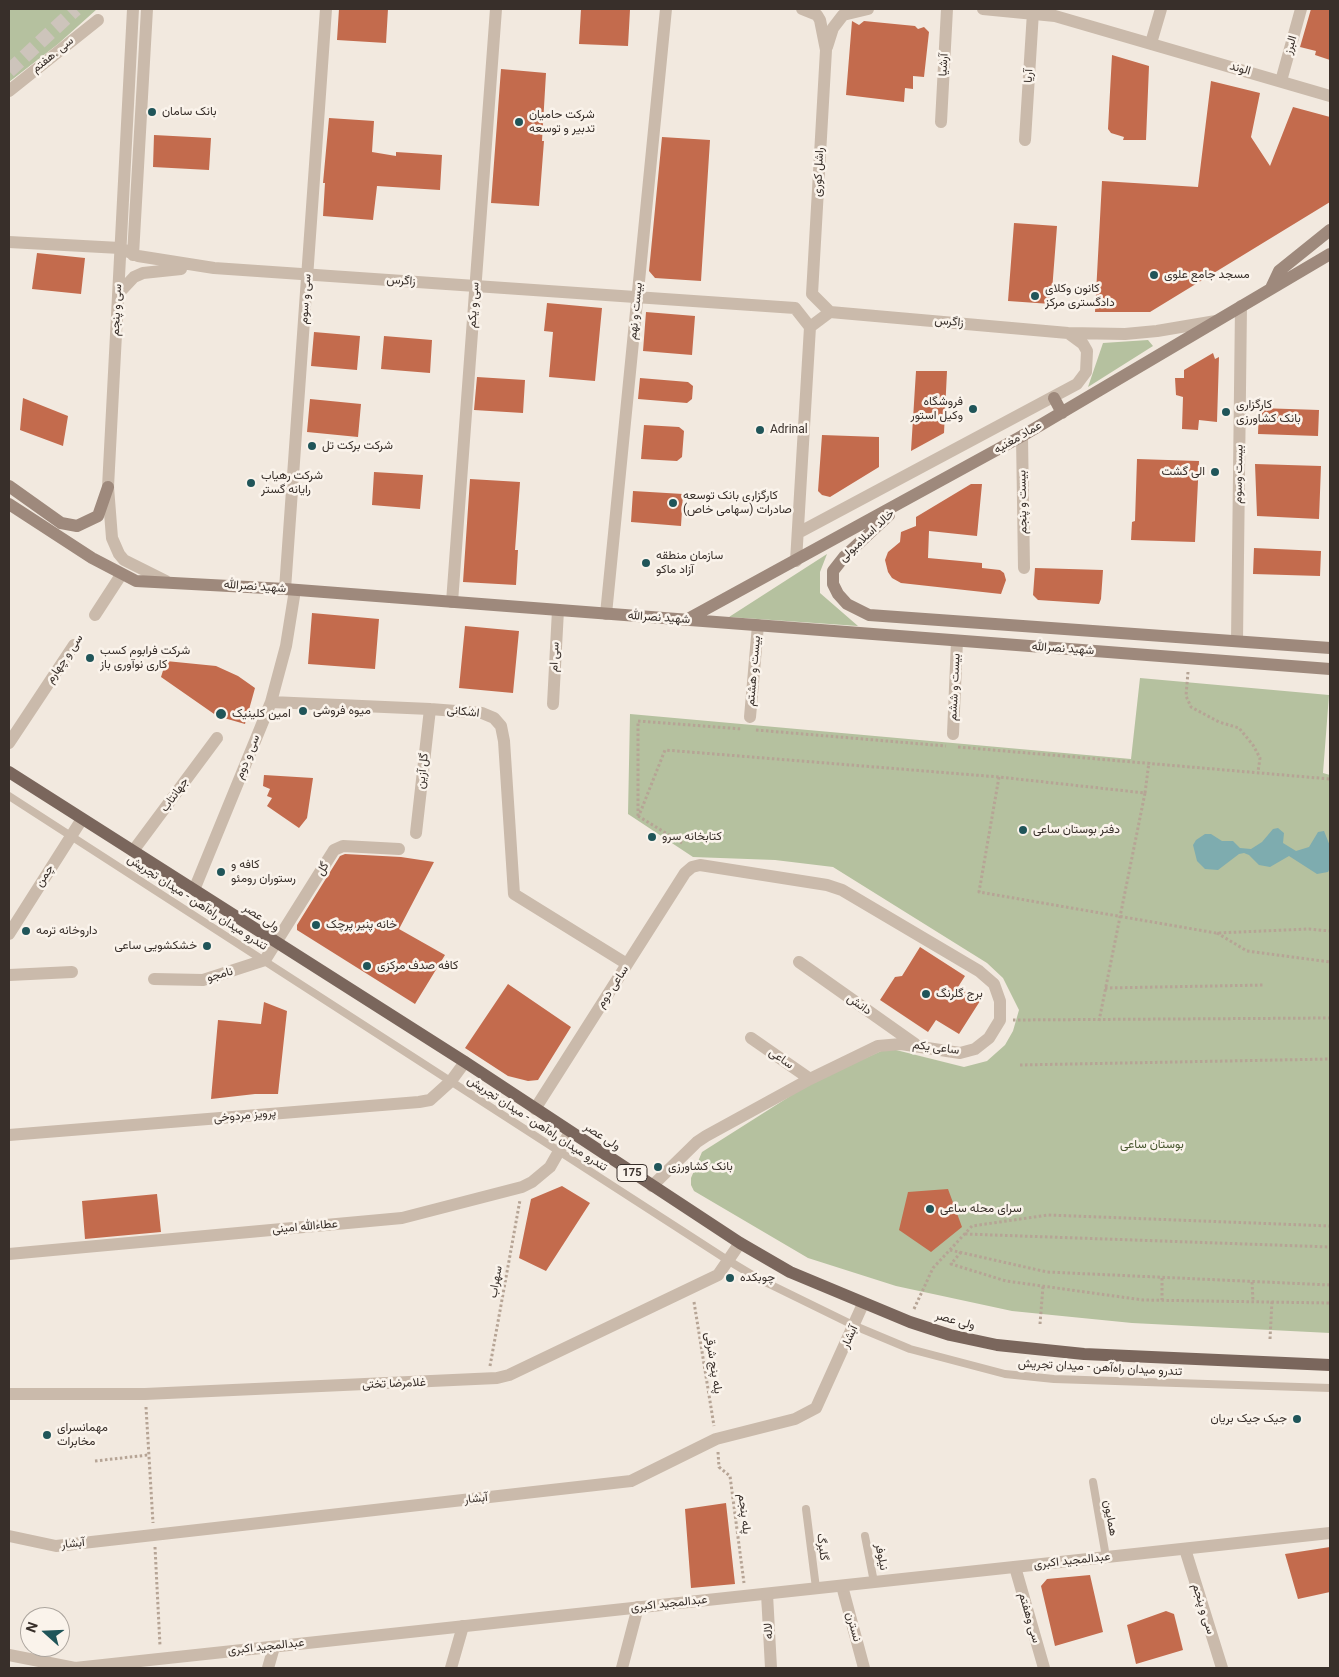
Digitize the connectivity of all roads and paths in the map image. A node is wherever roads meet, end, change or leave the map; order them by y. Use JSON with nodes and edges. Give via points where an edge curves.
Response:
{"nodes":[{"id":1,"x":133,"y":9,"type":"edge"},
{"id":2,"x":147,"y":9,"type":"edge"},
{"id":3,"x":326,"y":9,"type":"edge"},
{"id":4,"x":496,"y":9,"type":"edge"},
{"id":5,"x":666,"y":9,"type":"edge"},
{"id":6,"x":802,"y":9,"type":"edge"},
{"id":7,"x":868,"y":9,"type":"edge"},
{"id":8,"x":947,"y":9,"type":"edge"},
{"id":9,"x":983,"y":9,"type":"edge"},
{"id":10,"x":1161,"y":9,"type":"edge"},
{"id":11,"x":1301,"y":9,"type":"edge"},
{"id":12,"x":1033,"y":12,"type":"junction"},
{"id":13,"x":98,"y":20,"type":"dead end"},
{"id":14,"x":1151,"y":43,"type":"junction"},
{"id":15,"x":826,"y":50,"type":"junction"},
{"id":16,"x":1281,"y":81,"type":"junction"},
{"id":17,"x":9,"y":91,"type":"edge"},
{"id":18,"x":1330,"y":96,"type":"edge"},
{"id":19,"x":941,"y":122,"type":"dead end"},
{"id":20,"x":1025,"y":140,"type":"dead end"},
{"id":21,"x":1330,"y":230,"type":"edge"},
{"id":22,"x":9,"y":242,"type":"edge"},
{"id":23,"x":120,"y":248,"type":"junction"},
{"id":24,"x":1330,"y":254,"type":"edge"},
{"id":25,"x":133,"y":255,"type":"junction"},
{"id":26,"x":214,"y":268,"type":"junction"},
{"id":27,"x":307,"y":274,"type":"junction"},
{"id":28,"x":476,"y":286,"type":"junction"},
{"id":29,"x":1271,"y":288,"type":"junction"},
{"id":30,"x":118,"y":294,"type":"junction"},
{"id":31,"x":812,"y":294,"type":"junction"},
{"id":32,"x":637,"y":297,"type":"junction"},
{"id":33,"x":1241,"y":306,"type":"junction"},
{"id":34,"x":795,"y":308,"type":"junction"},
{"id":35,"x":830,"y":312,"type":"junction"},
{"id":36,"x":1216,"y":321,"type":"junction"},
{"id":37,"x":810,"y":327,"type":"junction"},
{"id":38,"x":1068,"y":333,"type":"junction"},
{"id":39,"x":1054,"y":398,"type":"junction"},
{"id":40,"x":1062,"y":412,"type":"junction"},
{"id":41,"x":1022,"y":436,"type":"junction"},
{"id":42,"x":9,"y":486,"type":"edge"},
{"id":43,"x":108,"y":487,"type":"junction"},
{"id":44,"x":904,"y":501,"type":"junction"},
{"id":45,"x":9,"y":504,"type":"edge"},
{"id":46,"x":798,"y":533,"type":"junction"},
{"id":47,"x":796,"y":560,"type":"junction"},
{"id":48,"x":1024,"y":568,"type":"dead end"},
{"id":49,"x":121,"y":575,"type":"junction"},
{"id":50,"x":166,"y":581,"type":"junction"},
{"id":51,"x":290,"y":589,"type":"junction"},
{"id":52,"x":452,"y":602,"type":"junction"},
{"id":53,"x":558,"y":610,"type":"junction"},
{"id":54,"x":606,"y":614,"type":"junction"},
{"id":55,"x":95,"y":615,"type":"dead end"},
{"id":56,"x":869,"y":615,"type":"joint"},
{"id":57,"x":686,"y":620,"type":"junction"},
{"id":58,"x":758,"y":625,"type":"junction"},
{"id":59,"x":1022,"y":626,"type":"junction"},
{"id":60,"x":957,"y":641,"type":"junction"},
{"id":61,"x":1237,"y":641,"type":"junction"},
{"id":62,"x":74,"y":645,"type":"dead end"},
{"id":63,"x":1022,"y":646,"type":"junction"},
{"id":64,"x":1330,"y":648,"type":"edge"},
{"id":65,"x":1189,"y":659,"type":"junction"},
{"id":66,"x":1237,"y":662,"type":"junction"},
{"id":67,"x":1330,"y":669,"type":"edge"},
{"id":68,"x":271,"y":702,"type":"junction"},
{"id":69,"x":553,"y":704,"type":"dead end"},
{"id":70,"x":430,"y":709,"type":"junction"},
{"id":71,"x":750,"y":717,"type":"dead end"},
{"id":72,"x":953,"y":734,"type":"dead end"},
{"id":73,"x":217,"y":738,"type":"dead end"},
{"id":74,"x":9,"y":743,"type":"edge"},
{"id":75,"x":1149,"y":762,"type":"junction"},
{"id":76,"x":9,"y":772,"type":"edge"},
{"id":77,"x":1258,"y":772,"type":"junction"},
{"id":78,"x":999,"y":777,"type":"junction"},
{"id":79,"x":1330,"y":779,"type":"edge"},
{"id":80,"x":1145,"y":793,"type":"junction"},
{"id":81,"x":9,"y":796,"type":"edge"},
{"id":82,"x":638,"y":816,"type":"junction"},
{"id":83,"x":82,"y":819,"type":"junction"},
{"id":84,"x":416,"y":833,"type":"dead end"},
{"id":85,"x":72,"y":836,"type":"junction"},
{"id":86,"x":682,"y":843,"type":"dead end"},
{"id":87,"x":399,"y":849,"type":"dead end"},
{"id":88,"x":134,"y":852,"type":"junction"},
{"id":89,"x":194,"y":890,"type":"junction"},
{"id":90,"x":1119,"y":917,"type":"junction"},
{"id":91,"x":1330,"y":931,"type":"edge"},
{"id":92,"x":1216,"y":932,"type":"junction"},
{"id":93,"x":9,"y":934,"type":"edge"},
{"id":94,"x":276,"y":944,"type":"junction"},
{"id":95,"x":265,"y":960,"type":"junction"},
{"id":96,"x":799,"y":962,"type":"dead end"},
{"id":97,"x":1330,"y":962,"type":"edge"},
{"id":98,"x":627,"y":964,"type":"junction"},
{"id":99,"x":72,"y":972,"type":"dead end"},
{"id":100,"x":9,"y":975,"type":"edge"},
{"id":101,"x":154,"y":979,"type":"dead end"},
{"id":102,"x":1265,"y":985,"type":"dead end"},
{"id":103,"x":1105,"y":988,"type":"junction"},
{"id":104,"x":1330,"y":1018,"type":"edge"},
{"id":105,"x":1000,"y":1020,"type":"junction"},
{"id":106,"x":1099,"y":1021,"type":"junction"},
{"id":107,"x":751,"y":1038,"type":"dead end"},
{"id":108,"x":919,"y":1047,"type":"junction"},
{"id":109,"x":1330,"y":1059,"type":"edge"},
{"id":110,"x":465,"y":1062,"type":"junction"},
{"id":111,"x":1020,"y":1065,"type":"dead end"},
{"id":112,"x":810,"y":1079,"type":"junction"},
{"id":113,"x":451,"y":1081,"type":"junction"},
{"id":114,"x":535,"y":1109,"type":"junction"},
{"id":115,"x":570,"y":1132,"type":"junction"},
{"id":116,"x":9,"y":1135,"type":"edge"},
{"id":117,"x":559,"y":1152,"type":"junction"},
{"id":118,"x":652,"y":1186,"type":"junction"},
{"id":119,"x":522,"y":1188,"type":"junction"},
{"id":120,"x":1330,"y":1226,"type":"edge"},
{"id":121,"x":964,"y":1234,"type":"junction"},
{"id":122,"x":740,"y":1244,"type":"junction"},
{"id":123,"x":1330,"y":1247,"type":"edge"},
{"id":124,"x":950,"y":1250,"type":"junction"},
{"id":125,"x":961,"y":1252,"type":"junction"},
{"id":126,"x":9,"y":1254,"type":"edge"},
{"id":127,"x":729,"y":1261,"type":"junction"},
{"id":128,"x":1162,"y":1278,"type":"junction"},
{"id":129,"x":1252,"y":1282,"type":"junction"},
{"id":130,"x":1330,"y":1285,"type":"edge"},
{"id":131,"x":1043,"y":1286,"type":"junction"},
{"id":132,"x":692,"y":1289,"type":"junction"},
{"id":133,"x":918,"y":1298,"type":"dead end"},
{"id":134,"x":1162,"y":1300,"type":"junction"},
{"id":135,"x":1253,"y":1301,"type":"junction"},
{"id":136,"x":1272,"y":1301,"type":"junction"},
{"id":137,"x":1330,"y":1302,"type":"edge"},
{"id":138,"x":863,"y":1304,"type":"junction"},
{"id":139,"x":1040,"y":1324,"type":"dead end"},
{"id":140,"x":855,"y":1326,"type":"junction"},
{"id":141,"x":1270,"y":1339,"type":"dead end"},
{"id":142,"x":1330,"y":1365,"type":"edge"},
{"id":143,"x":487,"y":1380,"type":"junction"},
{"id":144,"x":1330,"y":1388,"type":"edge"},
{"id":145,"x":9,"y":1394,"type":"edge"},
{"id":146,"x":716,"y":1440,"type":"junction"},
{"id":147,"x":148,"y":1455,"type":"dead end"},
{"id":148,"x":95,"y":1461,"type":"dead end"},
{"id":149,"x":1093,"y":1482,"type":"dead end"},
{"id":150,"x":806,"y":1509,"type":"dead end"},
{"id":151,"x":1330,"y":1533,"type":"edge"},
{"id":152,"x":9,"y":1536,"type":"edge"},
{"id":153,"x":866,"y":1536,"type":"dead end"},
{"id":154,"x":1185,"y":1549,"type":"junction"},
{"id":155,"x":1106,"y":1557,"type":"junction"},
{"id":156,"x":1015,"y":1567,"type":"junction"},
{"id":157,"x":874,"y":1582,"type":"junction"},
{"id":158,"x":842,"y":1586,"type":"junction"},
{"id":159,"x":816,"y":1588,"type":"junction"},
{"id":160,"x":767,"y":1594,"type":"junction"},
{"id":161,"x":745,"y":1596,"type":"junction"},
{"id":162,"x":638,"y":1608,"type":"junction"},
{"id":163,"x":463,"y":1626,"type":"junction"},
{"id":164,"x":274,"y":1646,"type":"junction"},
{"id":165,"x":9,"y":1655,"type":"edge"},
{"id":166,"x":75,"y":1668,"type":"edge"},
{"id":167,"x":268,"y":1668,"type":"edge"},
{"id":168,"x":451,"y":1668,"type":"edge"},
{"id":169,"x":622,"y":1668,"type":"edge"},
{"id":170,"x":771,"y":1668,"type":"edge"},
{"id":171,"x":864,"y":1668,"type":"edge"},
{"id":172,"x":1044,"y":1668,"type":"edge"},
{"id":173,"x":1222,"y":1668,"type":"edge"}],
"edges":[{"from":1,"to":23,"type":"street","name":"سی و پنجم"},
{"from":2,"to":25,"type":"street"},
{"from":3,"to":27,"type":"street","name":"سی و سوم"},
{"from":4,"to":28,"type":"street","name":"سی و یکم"},
{"from":5,"to":32,"type":"street","name":"بیست و نهم"},
{"from":6,"to":15,"type":"street","via":[[817,15],[820,20]]},
{"from":7,"to":15,"type":"street","via":[[843,15],[833,28]]},
{"from":8,"to":19,"type":"street","name":"آرشیا"},
{"from":9,"to":12,"type":"street","name":"الوند"},
{"from":10,"to":14,"type":"street"},
{"from":11,"to":16,"type":"street","name":"البرز"},
{"from":12,"to":14,"type":"street","name":"الوند"},
{"from":12,"to":20,"type":"street","name":"آریا"},
{"from":13,"to":17,"type":"street","name":"سی .هفتم"},
{"from":14,"to":16,"type":"street","name":"الوند"},
{"from":15,"to":31,"type":"street","name":"راشل کوری"},
{"from":16,"to":18,"type":"street","name":"الوند"},
{"from":21,"to":29,"type":"main road","name":"عماد مغنیه","via":[[1279,271]]},
{"from":22,"to":23,"type":"street","name":"زاگرس"},
{"from":23,"to":25,"type":"street","name":"زاگرس"},
{"from":23,"to":30,"type":"street","name":"سی و پنجم"},
{"from":24,"to":29,"type":"main road"},
{"from":25,"to":26,"type":"street","name":"زاگرس"},
{"from":26,"to":27,"type":"street","name":"زاگرس"},
{"from":26,"to":30,"type":"street","via":[[143,273],[134,277]]},
{"from":27,"to":28,"type":"street","name":"زاگرس"},
{"from":27,"to":51,"type":"street","name":"سی و سوم"},
{"from":28,"to":32,"type":"street","name":"زاگرس"},
{"from":28,"to":52,"type":"street","name":"سی و یکم"},
{"from":29,"to":33,"type":"main road","name":"عماد مغنیه"},
{"from":30,"to":43,"type":"street","name":"سی و پنجم"},
{"from":31,"to":34,"type":"street"},
{"from":31,"to":35,"type":"street"},
{"from":32,"to":34,"type":"street","name":"زاگرس"},
{"from":32,"to":54,"type":"street","name":"بیست و نهم"},
{"from":33,"to":36,"type":"main road","name":"عماد مغنیه"},
{"from":33,"to":61,"type":"street","name":"بیست وسوم"},
{"from":34,"to":37,"type":"street"},
{"from":35,"to":37,"type":"street"},
{"from":35,"to":38,"type":"street","name":"زاگرس"},
{"from":36,"to":38,"type":"street","name":"زاگرس","via":[[1144,333]]},
{"from":36,"to":40,"type":"main road","name":"عماد مغنیه"},
{"from":37,"to":46,"type":"street"},
{"from":38,"to":39,"type":"street","name":"عماد مغنیه","via":[[1083,344],[1088,361],[1086,372],[1077,384]]},
{"from":39,"to":40,"type":"main road"},
{"from":39,"to":46,"type":"street","name":"عماد مغنیه"},
{"from":40,"to":41,"type":"main road","name":"عماد مغنیه"},
{"from":41,"to":44,"type":"main road","name":"عماد مغنیه"},
{"from":41,"to":48,"type":"street","name":"بیست و پنجم"},
{"from":42,"to":43,"type":"main road","via":[[61,523],[77,526],[98,516]]},
{"from":43,"to":50,"type":"street","name":"سی و پنجم","via":[[112,538],[119,554],[124,560]]},
{"from":44,"to":47,"type":"main road","name":"عماد مغنیه"},
{"from":44,"to":56,"type":"main road","name":"خالد اسلامبولی","via":[[833,571],[833,584],[838,594],[848,604]]},
{"from":45,"to":49,"type":"main road","name":"شهید نصرالله"},
{"from":46,"to":47,"type":"street"},
{"from":47,"to":57,"type":"main road","name":"عماد مغنیه"},
{"from":49,"to":50,"type":"main road","name":"شهید نصرالله","via":[[136,581]]},
{"from":49,"to":55,"type":"street"},
{"from":50,"to":51,"type":"main road","name":"شهید نصرالله"},
{"from":51,"to":52,"type":"main road","name":"شهید نصرالله"},
{"from":51,"to":68,"type":"street","name":"سی و دوم","via":[[286,646]]},
{"from":52,"to":53,"type":"main road","name":"شهید نصرالله"},
{"from":53,"to":54,"type":"main road","name":"شهید نصرالله"},
{"from":53,"to":69,"type":"street","name":"سی ام"},
{"from":54,"to":57,"type":"main road","name":"شهید نصرالله"},
{"from":56,"to":59,"type":"main road","name":"شهید نصرالله"},
{"from":57,"to":58,"type":"main road","name":"شهید نصرالله"},
{"from":58,"to":60,"type":"main road","name":"شهید نصرالله"},
{"from":58,"to":71,"type":"street","name":"بیست و هشتم"},
{"from":59,"to":61,"type":"main road","name":"شهید نصرالله"},
{"from":59,"to":63,"type":"main road"},
{"from":60,"to":63,"type":"main road","name":"شهید نصرالله"},
{"from":60,"to":72,"type":"street","name":"بیست و ششم"},
{"from":61,"to":64,"type":"main road","name":"شهید نصرالله"},
{"from":61,"to":66,"type":"main road"},
{"from":62,"to":74,"type":"street","name":"سی و چهارم"},
{"from":63,"to":65,"type":"main road","name":"شهید نصرالله"},
{"from":65,"to":66,"type":"main road","name":"شهید نصرالله"},
{"from":65,"to":77,"type":"path","via":[[1186,696],[1191,707],[1219,722],[1240,728],[1260,758]]},
{"from":66,"to":67,"type":"main road","name":"شهید نصرالله"},
{"from":68,"to":70,"type":"street","name":"اشکانی"},
{"from":68,"to":89,"type":"street","name":"سی و دوم"},
{"from":70,"to":84,"type":"street","name":"گل آزین"},
{"from":70,"to":98,"type":"street","name":"اشکانی","via":[[488,715],[500,726],[504,741],[514,894]]},
{"from":73,"to":88,"type":"street","name":"جهانتاب"},
{"from":75,"to":77,"type":"path"},
{"from":75,"to":80,"type":"path"},
{"from":75,"to":82,"type":"path","via":[[638,721]]},
{"from":76,"to":83,"type":"main road","name":"ولی عصر","number":"175"},
{"from":77,"to":79,"type":"path"},
{"from":78,"to":80,"type":"path"},
{"from":78,"to":82,"type":"path","via":[[665,750]]},
{"from":78,"to":90,"type":"path","via":[[979,892]]},
{"from":80,"to":90,"type":"path"},
{"from":81,"to":85,"type":"lane","name":"تندرو میدان راه‌آهن - میدان تجریش"},
{"from":82,"to":86,"type":"path"},
{"from":83,"to":85,"type":"street","name":"چمن"},
{"from":83,"to":88,"type":"main road","name":"ولی عصر","number":"175"},
{"from":85,"to":93,"type":"street","name":"چمن"},
{"from":85,"to":95,"type":"lane","name":"تندرو میدان راه‌آهن - میدان تجریش"},
{"from":87,"to":94,"type":"street","name":"گل","via":[[343,846],[334,850]]},
{"from":88,"to":89,"type":"main road","name":"ولی عصر","number":"175"},
{"from":89,"to":94,"type":"main road","name":"ولی عصر","number":"175"},
{"from":90,"to":92,"type":"path"},
{"from":90,"to":103,"type":"path"},
{"from":91,"to":92,"type":"path"},
{"from":92,"to":97,"type":"path","via":[[1247,951]]},
{"from":94,"to":95,"type":"street"},
{"from":94,"to":110,"type":"main road","name":"ولی عصر","number":"175"},
{"from":95,"to":101,"type":"street","name":"نامجو","via":[[203,980]]},
{"from":95,"to":113,"type":"lane","name":"تندرو میدان راه‌آهن - میدان تجریش"},
{"from":96,"to":108,"type":"street","name":"دانش"},
{"from":98,"to":105,"type":"street","name":"ساعی دوم","via":[[685,873],[700,865],[842,890],[979,971],[994,984],[1000,1001]]},
{"from":98,"to":114,"type":"street","name":"ساعی دوم"},
{"from":99,"to":100,"type":"street"},
{"from":102,"to":103,"type":"path"},
{"from":103,"to":106,"type":"path"},
{"from":104,"to":106,"type":"path"},
{"from":105,"to":106,"type":"path"},
{"from":105,"to":108,"type":"street","name":"ساعی یکم","via":[[989,1038],[975,1049],[960,1054]]},
{"from":107,"to":112,"type":"street","name":"ساعی"},
{"from":108,"to":112,"type":"street","name":"ساعی یکم","via":[[901,1044],[878,1046]]},
{"from":109,"to":111,"type":"path"},
{"from":110,"to":113,"type":"street","name":"پرویز مردوخی"},
{"from":110,"to":114,"type":"main road","name":"ولی عصر","number":"175"},
{"from":112,"to":118,"type":"street","name":"ساعی یکم","via":[[697,1142]]},
{"from":113,"to":116,"type":"street","name":"پرویز مردوخی","via":[[430,1100],[420,1102]]},
{"from":113,"to":117,"type":"lane","name":"تندرو میدان راه‌آهن - میدان تجریش"},
{"from":114,"to":115,"type":"main road","name":"ولی عصر","number":"175"},
{"from":115,"to":117,"type":"street","name":"عطاءالله امینی"},
{"from":115,"to":118,"type":"main road","name":"ولی عصر","number":"175"},
{"from":117,"to":119,"type":"street","name":"عطاءالله امینی","via":[[544,1174]]},
{"from":117,"to":127,"type":"lane","name":"تندرو میدان راه‌آهن - میدان تجریش"},
{"from":118,"to":122,"type":"main road","name":"ولی عصر","number":"175"},
{"from":119,"to":126,"type":"street","name":"عطاءالله امینی","via":[[402,1218]]},
{"from":119,"to":143,"type":"path","name":"سهراب"},
{"from":120,"to":121,"type":"path","via":[[1048,1215],[972,1226]]},
{"from":121,"to":123,"type":"path"},
{"from":121,"to":124,"type":"path"},
{"from":122,"to":127,"type":"street","name":"غلامرضا تختی"},
{"from":122,"to":138,"type":"main road","name":"ولی عصر","number":"175","via":[[790,1272]]},
{"from":124,"to":125,"type":"path"},
{"from":124,"to":133,"type":"path","via":[[933,1268]]},
{"from":125,"to":128,"type":"path","via":[[1047,1272]]},
{"from":125,"to":131,"type":"path","via":[[951,1264],[1006,1281]]},
{"from":127,"to":132,"type":"street","name":"غلامرضا تختی","via":[[718,1275]]},
{"from":127,"to":140,"type":"lane","name":"تندرو میدان راه‌آهن - میدان تجریش"},
{"from":128,"to":129,"type":"path"},
{"from":128,"to":134,"type":"path"},
{"from":129,"to":130,"type":"path"},
{"from":129,"to":135,"type":"path"},
{"from":131,"to":134,"type":"path"},
{"from":131,"to":139,"type":"path"},
{"from":132,"to":143,"type":"street","name":"غلامرضا تختی","via":[[509,1375]]},
{"from":132,"to":146,"type":"path","name":"پله پنج شرقی"},
{"from":134,"to":135,"type":"path"},
{"from":135,"to":136,"type":"path"},
{"from":136,"to":137,"type":"path"},
{"from":136,"to":141,"type":"path"},
{"from":138,"to":140,"type":"street","name":"آبشار"},
{"from":138,"to":142,"type":"main road","name":"ولی عصر","number":"175","via":[[950,1334],[997,1345],[1084,1354]]},
{"from":140,"to":144,"type":"lane","name":"تندرو میدان راه‌آهن - میدان تجریش","via":[[910,1349],[975,1368],[1014,1375]]},
{"from":140,"to":146,"type":"street","name":"آبشار","via":[[816,1408],[795,1419]]},
{"from":143,"to":145,"type":"street","name":"غلامرضا تختی","via":[[145,1394]]},
{"from":146,"to":152,"type":"street","name":"آبشار","via":[[631,1481],[56,1546]]},
{"from":146,"to":161,"type":"path","name":"پله پنجم","via":[[719,1467],[730,1476]]},
{"from":147,"to":148,"type":"path"},
{"from":149,"to":155,"type":"lane","name":"همایون"},
{"from":150,"to":159,"type":"lane","name":"گلبرگ"},
{"from":151,"to":154,"type":"street","name":"عبدالمجید اکبری"},
{"from":153,"to":157,"type":"lane","name":"نیلوفر"},
{"from":154,"to":155,"type":"street","name":"عبدالمجید اکبری"},
{"from":154,"to":173,"type":"street","name":"سی و پنجم"},
{"from":155,"to":156,"type":"street","name":"عبدالمجید اکبری"},
{"from":156,"to":157,"type":"street","name":"عبدالمجید اکبری"},
{"from":156,"to":172,"type":"street","name":"سی وهفتم"},
{"from":157,"to":158,"type":"street","name":"عبدالمجید اکبری"},
{"from":158,"to":159,"type":"street","name":"عبدالمجید اکبری"},
{"from":158,"to":171,"type":"street","name":"نسترن"},
{"from":159,"to":160,"type":"street","name":"عبدالمجید اکبری"},
{"from":160,"to":161,"type":"street","name":"عبدالمجید اکبری"},
{"from":160,"to":170,"type":"street","name":"لاله"},
{"from":161,"to":162,"type":"street","name":"عبدالمجید اکبری"},
{"from":162,"to":163,"type":"street","name":"عبدالمجید اکبری"},
{"from":162,"to":169,"type":"street"},
{"from":163,"to":164,"type":"street","name":"عبدالمجید اکبری"},
{"from":163,"to":168,"type":"street"},
{"from":164,"to":166,"type":"street","name":"عبدالمجید اکبری"},
{"from":164,"to":167,"type":"street"},
{"from":165,"to":166,"type":"street","name":"عبدالمجید اکبری"}]}
